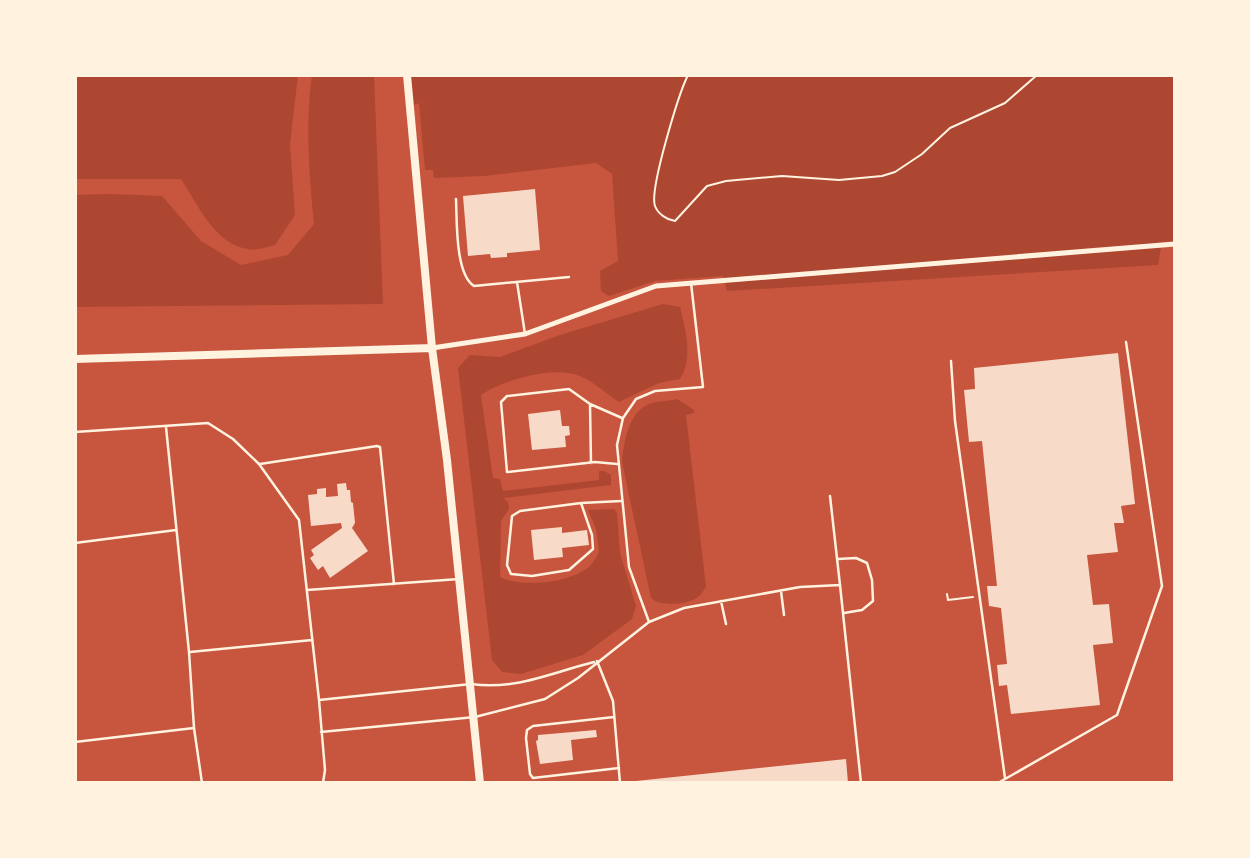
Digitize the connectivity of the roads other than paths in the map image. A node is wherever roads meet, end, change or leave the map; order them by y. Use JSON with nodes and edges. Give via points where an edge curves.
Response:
{"nodes":[{"id":1,"x":407,"y":75,"type":"edge"},
{"id":2,"x":456,"y":199,"type":"dead end"},
{"id":3,"x":1175,"y":244,"type":"edge"},
{"id":4,"x":569,"y":276,"type":"dead end"},
{"id":5,"x":517,"y":282,"type":"junction"},
{"id":6,"x":691,"y":283,"type":"junction"},
{"id":7,"x":525,"y":334,"type":"junction"},
{"id":8,"x":1126,"y":342,"type":"dead end"},
{"id":9,"x":432,"y":348,"type":"junction"},
{"id":10,"x":75,"y":359,"type":"edge"},
{"id":11,"x":951,"y":361,"type":"dead end"},
{"id":12,"x":590,"y":404,"type":"junction"},
{"id":13,"x":623,"y":418,"type":"junction"},
{"id":14,"x":166,"y":427,"type":"junction"},
{"id":15,"x":75,"y":432,"type":"edge"},
{"id":16,"x":591,"y":463,"type":"junction"},
{"id":17,"x":259,"y":464,"type":"junction"},
{"id":18,"x":617,"y":464,"type":"junction"},
{"id":19,"x":830,"y":496,"type":"dead end"},
{"id":20,"x":621,"y":501,"type":"junction"},
{"id":21,"x":581,"y":503,"type":"junction"},
{"id":22,"x":176,"y":530,"type":"junction"},
{"id":23,"x":75,"y":543,"type":"edge"},
{"id":24,"x":838,"y":558,"type":"junction"},
{"id":25,"x":459,"y":579,"type":"junction"},
{"id":26,"x":394,"y":584,"type":"junction"},
{"id":27,"x":840,"y":585,"type":"junction"},
{"id":28,"x":307,"y":590,"type":"junction"},
{"id":29,"x":781,"y":590,"type":"junction"},
{"id":30,"x":722,"y":601,"type":"junction"},
{"id":31,"x":843,"y":613,"type":"junction"},
{"id":32,"x":783,"y":615,"type":"dead end"},
{"id":33,"x":649,"y":622,"type":"junction"},
{"id":34,"x":726,"y":624,"type":"dead end"},
{"id":35,"x":312,"y":640,"type":"junction"},
{"id":36,"x":188,"y":652,"type":"junction"},
{"id":37,"x":597,"y":661,"type":"junction"},
{"id":38,"x":471,"y":684,"type":"junction"},
{"id":39,"x":319,"y":700,"type":"junction"},
{"id":40,"x":475,"y":717,"type":"junction"},
{"id":41,"x":614,"y":717,"type":"junction"},
{"id":42,"x":194,"y":728,"type":"junction"},
{"id":43,"x":321,"y":732,"type":"junction"},
{"id":44,"x":75,"y":742,"type":"edge"},
{"id":45,"x":619,"y":768,"type":"junction"},
{"id":46,"x":1006,"y":778,"type":"junction"},
{"id":47,"x":202,"y":783,"type":"edge"},
{"id":48,"x":323,"y":783,"type":"edge"},
{"id":49,"x":480,"y":783,"type":"edge"},
{"id":50,"x":620,"y":783,"type":"edge"},
{"id":51,"x":861,"y":783,"type":"edge"},
{"id":52,"x":998,"y":783,"type":"edge"}],
"edges":[{"from":1,"to":9,"type":"main road"},
{"from":2,"to":5,"type":"lane","via":[[459,253],[469,283]]},
{"from":3,"to":6,"type":"street"},
{"from":4,"to":5,"type":"lane"},
{"from":5,"to":7,"type":"lane"},
{"from":6,"to":7,"type":"street","via":[[654,286]]},
{"from":6,"to":13,"type":"lane","via":[[703,387],[655,391],[636,400]]},
{"from":7,"to":9,"type":"street"},
{"from":8,"to":46,"type":"lane","via":[[1162,586],[1117,715]]},
{"from":9,"to":10,"type":"main road"},
{"from":9,"to":25,"type":"main road"},
{"from":11,"to":46,"type":"lane","via":[[978,597]]},
{"from":12,"to":13,"type":"lane"},
{"from":12,"to":16,"type":"lane"},
{"from":12,"to":16,"type":"lane","via":[[569,389],[507,396],[501,402],[508,472]]},
{"from":13,"to":18,"type":"lane"},
{"from":14,"to":15,"type":"lane"},
{"from":14,"to":17,"type":"lane","via":[[208,423]]},
{"from":14,"to":22,"type":"lane"},
{"from":16,"to":18,"type":"lane"},
{"from":17,"to":26,"type":"lane","via":[[380,447]]},
{"from":17,"to":28,"type":"lane","via":[[299,520]]},
{"from":18,"to":20,"type":"lane"},
{"from":19,"to":24,"type":"lane"},
{"from":20,"to":21,"type":"lane"},
{"from":20,"to":33,"type":"lane","via":[[629,567]]},
{"from":21,"to":21,"type":"lane","via":[[512,516],[507,565],[511,574],[569,570],[593,549]]},
{"from":22,"to":23,"type":"lane"},
{"from":22,"to":36,"type":"lane"},
{"from":24,"to":27,"type":"lane"},
{"from":24,"to":31,"type":"lane","via":[[867,563],[872,580],[873,601],[862,610]]},
{"from":25,"to":26,"type":"lane"},
{"from":25,"to":38,"type":"main road"},
{"from":26,"to":28,"type":"lane"},
{"from":27,"to":29,"type":"lane"},
{"from":27,"to":31,"type":"lane"},
{"from":28,"to":35,"type":"lane"},
{"from":29,"to":30,"type":"lane"},
{"from":29,"to":32,"type":"lane"},
{"from":30,"to":33,"type":"lane","via":[[684,608]]},
{"from":30,"to":34,"type":"lane"},
{"from":31,"to":51,"type":"lane"},
{"from":33,"to":37,"type":"lane"},
{"from":35,"to":36,"type":"lane"},
{"from":35,"to":39,"type":"lane"},
{"from":36,"to":42,"type":"lane"},
{"from":37,"to":38,"type":"lane","via":[[517,684]]},
{"from":37,"to":40,"type":"lane","via":[[545,699]]},
{"from":37,"to":41,"type":"lane","via":[[613,701]]},
{"from":38,"to":39,"type":"lane"},
{"from":38,"to":40,"type":"main road"},
{"from":39,"to":43,"type":"lane"},
{"from":40,"to":43,"type":"lane"},
{"from":40,"to":49,"type":"main road"},
{"from":41,"to":45,"type":"lane"},
{"from":41,"to":45,"type":"lane","via":[[533,726],[526,738],[533,778]]},
{"from":42,"to":44,"type":"lane"},
{"from":42,"to":47,"type":"lane"},
{"from":43,"to":48,"type":"lane"},
{"from":45,"to":50,"type":"lane"},
{"from":46,"to":52,"type":"lane"}]}
